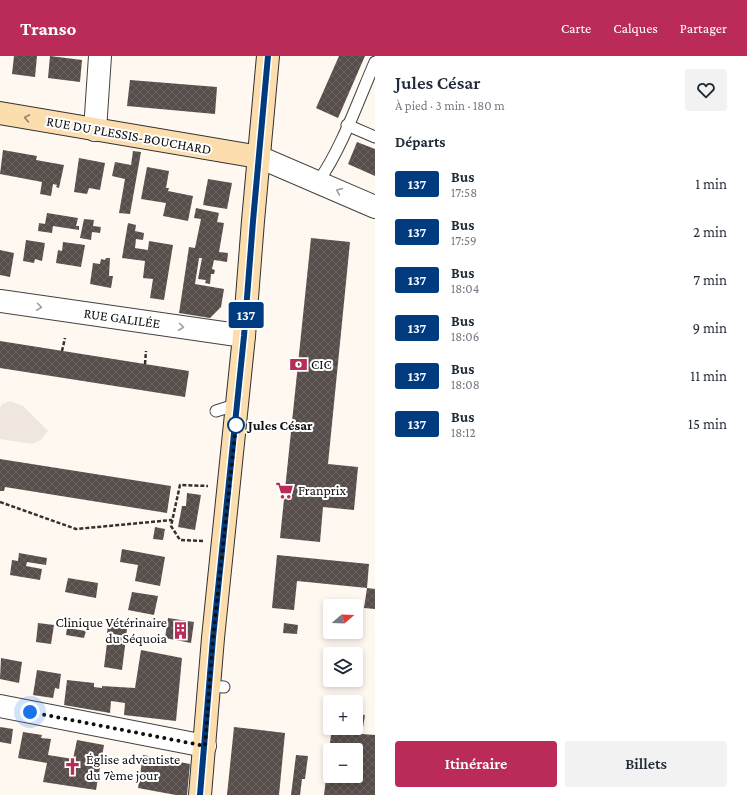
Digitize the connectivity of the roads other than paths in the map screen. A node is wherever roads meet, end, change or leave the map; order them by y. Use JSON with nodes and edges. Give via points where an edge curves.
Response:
{"nodes":[{"id":1,"x":100,"y":56,"type":"edge"},
{"id":2,"x":268,"y":56,"type":"edge"},
{"id":3,"x":375,"y":62,"type":"edge"},
{"id":4,"x":0,"y":113,"type":"edge"},
{"id":5,"x":347,"y":126,"type":"junction"},
{"id":6,"x":95,"y":130,"type":"junction"},
{"id":7,"x":375,"y":137,"type":"edge"},
{"id":8,"x":259,"y":157,"type":"junction"},
{"id":9,"x":318,"y":182,"type":"junction"},
{"id":10,"x":375,"y":207,"type":"edge"},
{"id":11,"x":0,"y":301,"type":"edge"},
{"id":12,"x":244,"y":336,"type":"junction"},
{"id":13,"x":238,"y":404,"type":"junction"},
{"id":14,"x":216,"y":411,"type":"dead end"},
{"id":15,"x":0,"y":706,"type":"edge"},
{"id":16,"x":205,"y":746,"type":"junction"},
{"id":17,"x":200,"y":795,"type":"edge"}],
"edges":[{"from":1,"to":6,"type":"street"},
{"from":2,"to":8,"type":"street"},
{"from":3,"to":5,"type":"lane"},
{"from":6,"to":4,"type":"street","name":"RUE DU PLESSIS-BOUCHARD","one_way":true},
{"from":5,"to":7,"type":"lane"},
{"from":5,"to":9,"type":"lane"},
{"from":6,"to":8,"type":"street","name":"RUE DU PLESSIS-BOUCHARD"},
{"from":8,"to":9,"type":"street"},
{"from":8,"to":12,"type":"street"},
{"from":10,"to":9,"type":"street","one_way":true},
{"from":11,"to":12,"type":"street","name":"RUE GALILÉE","one_way":true},
{"from":12,"to":13,"type":"street"},
{"from":13,"to":14,"type":"lane"},
{"from":13,"to":16,"type":"street","via":[[223,542],[216,686]]},
{"from":15,"to":16,"type":"street"},
{"from":16,"to":17,"type":"street"}]}
